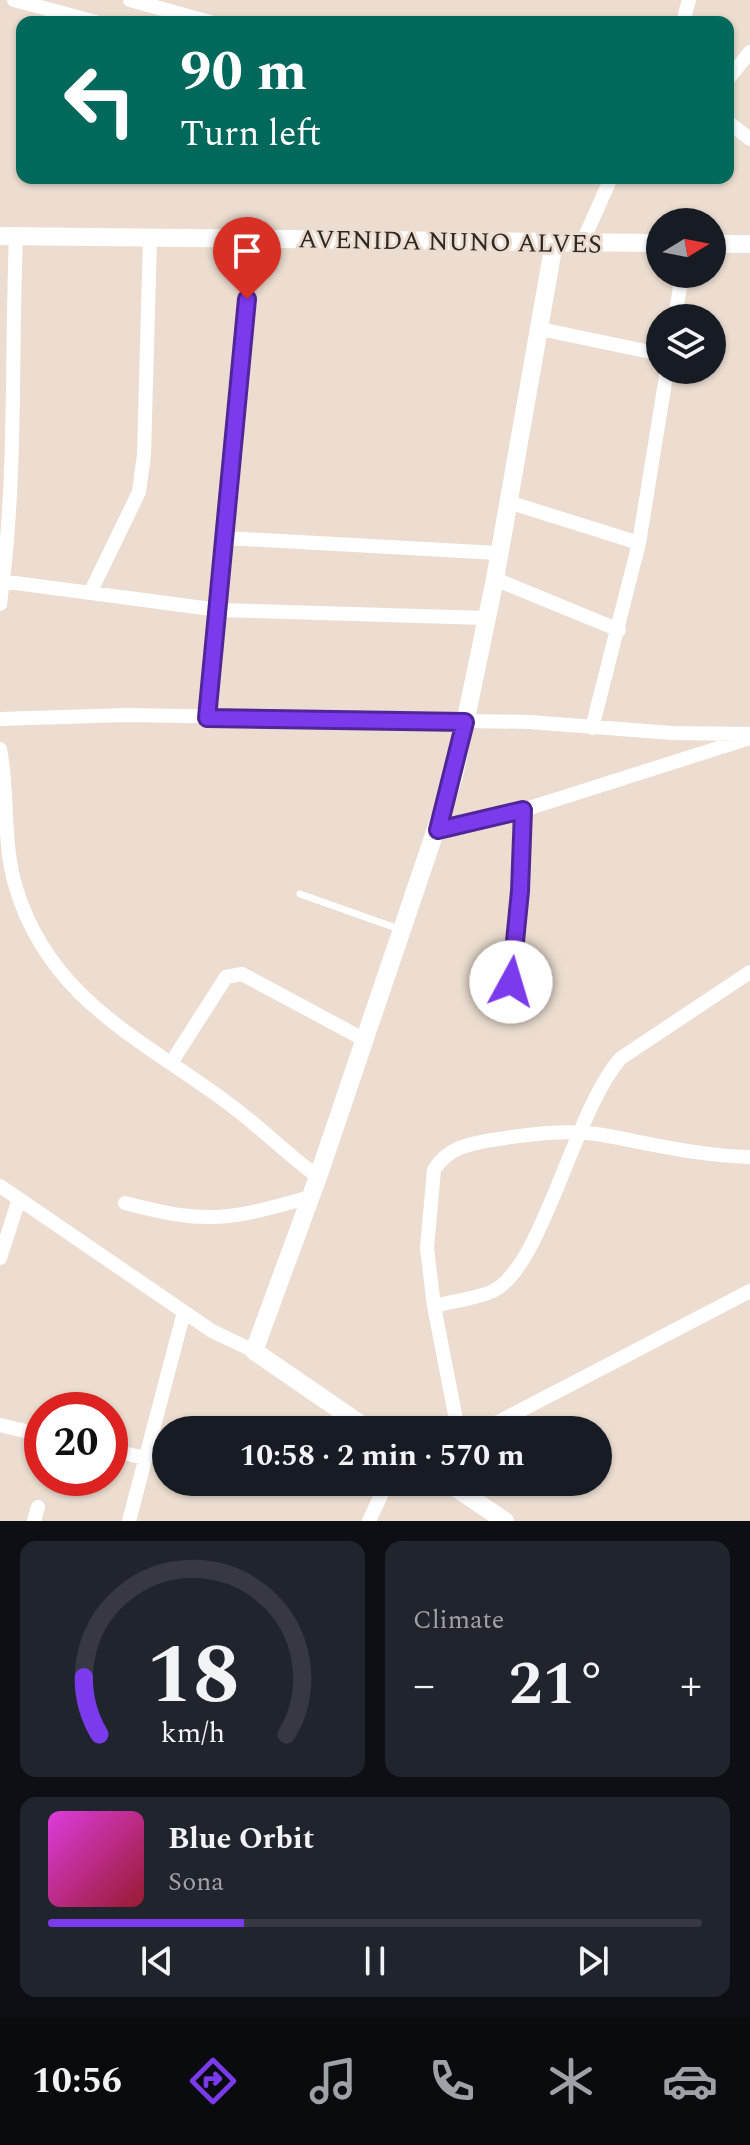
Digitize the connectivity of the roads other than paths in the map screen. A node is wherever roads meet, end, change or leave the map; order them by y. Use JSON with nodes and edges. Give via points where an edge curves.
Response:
{"nodes":[{"id":1,"x":14,"y":0,"type":"edge"},
{"id":2,"x":130,"y":0,"type":"edge"},
{"id":3,"x":74,"y":16,"type":"edge"},
{"id":4,"x":188,"y":16,"type":"edge"},
{"id":5,"x":750,"y":52,"type":"edge"},
{"id":6,"x":734,"y":72,"type":"edge"},
{"id":7,"x":734,"y":127,"type":"edge"},
{"id":8,"x":750,"y":139,"type":"edge"},
{"id":9,"x":608,"y":184,"type":"edge"},
{"id":10,"x":8,"y":236,"type":"edge"},
{"id":11,"x":150,"y":237,"type":"junction"},
{"id":12,"x":252,"y":239,"type":"junction"},
{"id":13,"x":554,"y":243,"type":"junction"},
{"id":14,"x":582,"y":243,"type":"junction"},
{"id":15,"x":646,"y":243,"type":"edge"},
{"id":16,"x":726,"y":244,"type":"edge"},
{"id":17,"x":750,"y":244,"type":"edge"},
{"id":18,"x":540,"y":329,"type":"junction"},
{"id":19,"x":646,"y":351,"type":"edge"},
{"id":20,"x":665,"y":384,"type":"edge"},
{"id":21,"x":508,"y":502,"type":"junction"},
{"id":22,"x":225,"y":538,"type":"junction"},
{"id":23,"x":639,"y":543,"type":"junction"},
{"id":24,"x":498,"y":553,"type":"junction"},
{"id":25,"x":495,"y":579,"type":"junction"},
{"id":26,"x":2,"y":581,"type":"edge"},
{"id":27,"x":90,"y":593,"type":"junction"},
{"id":28,"x":0,"y":604,"type":"edge"},
{"id":29,"x":219,"y":610,"type":"junction"},
{"id":30,"x":485,"y":618,"type":"junction"},
{"id":31,"x":619,"y":630,"type":"junction"},
{"id":32,"x":207,"y":718,"type":"junction"},
{"id":33,"x":0,"y":719,"type":"edge"},
{"id":34,"x":465,"y":722,"type":"junction"},
{"id":35,"x":592,"y":728,"type":"junction"},
{"id":36,"x":750,"y":736,"type":"edge"},
{"id":37,"x":0,"y":749,"type":"edge"},
{"id":38,"x":3,"y":802,"type":"edge"},
{"id":39,"x":523,"y":810,"type":"junction"},
{"id":40,"x":438,"y":830,"type":"junction"},
{"id":41,"x":300,"y":894,"type":"dead end"},
{"id":42,"x":401,"y":930,"type":"junction"},
{"id":43,"x":750,"y":972,"type":"edge"},
{"id":44,"x":511,"y":982,"type":"dead end"},
{"id":45,"x":365,"y":1040,"type":"junction"},
{"id":46,"x":171,"y":1063,"type":"junction"},
{"id":47,"x":577,"y":1133,"type":"junction"},
{"id":48,"x":750,"y":1157,"type":"edge"},
{"id":49,"x":318,"y":1177,"type":"junction"},
{"id":50,"x":0,"y":1186,"type":"edge"},
{"id":51,"x":310,"y":1197,"type":"junction"},
{"id":52,"x":19,"y":1199,"type":"junction"},
{"id":53,"x":125,"y":1203,"type":"dead end"},
{"id":54,"x":0,"y":1258,"type":"edge"},
{"id":55,"x":750,"y":1291,"type":"edge"},
{"id":56,"x":434,"y":1306,"type":"junction"},
{"id":57,"x":184,"y":1312,"type":"junction"},
{"id":58,"x":254,"y":1351,"type":"junction"},
{"id":59,"x":349,"y":1416,"type":"edge"},
{"id":60,"x":455,"y":1416,"type":"edge"},
{"id":61,"x":510,"y":1416,"type":"edge"},
{"id":62,"x":0,"y":1425,"type":"edge"},
{"id":63,"x":24,"y":1431,"type":"edge"},
{"id":64,"x":128,"y":1454,"type":"edge"},
{"id":65,"x":145,"y":1458,"type":"junction"},
{"id":66,"x":381,"y":1496,"type":"edge"},
{"id":67,"x":468,"y":1496,"type":"edge"},
{"id":68,"x":129,"y":1521,"type":"edge"},
{"id":69,"x":369,"y":1521,"type":"edge"},
{"id":70,"x":505,"y":1521,"type":"edge"}],
"edges":[{"from":1,"to":3,"type":"street"},
{"from":2,"to":4,"type":"street"},
{"from":5,"to":6,"type":"street"},
{"from":7,"to":8,"type":"street"},
{"from":9,"to":14,"type":"street"},
{"from":10,"to":11,"type":"street","name":"AVENIDA NUNO ALVES"},
{"from":10,"to":26,"type":"street","via":[[15,411]]},
{"from":11,"to":12,"type":"street","name":"AVENIDA NUNO ALVES"},
{"from":11,"to":27,"type":"street","via":[[139,492]]},
{"from":12,"to":13,"type":"street","name":"AVENIDA NUNO ALVES"},
{"from":12,"to":22,"type":"street"},
{"from":13,"to":14,"type":"street","name":"AVENIDA NUNO ALVES"},
{"from":13,"to":18,"type":"street"},
{"from":14,"to":15,"type":"street","name":"AVENIDA NUNO ALVES"},
{"from":16,"to":17,"type":"street"},
{"from":18,"to":19,"type":"street"},
{"from":18,"to":21,"type":"street"},
{"from":20,"to":23,"type":"street"},
{"from":21,"to":23,"type":"street"},
{"from":21,"to":24,"type":"street"},
{"from":22,"to":24,"type":"street"},
{"from":22,"to":29,"type":"street"},
{"from":23,"to":31,"type":"street"},
{"from":24,"to":25,"type":"street"},
{"from":25,"to":30,"type":"street"},
{"from":25,"to":31,"type":"street"},
{"from":26,"to":27,"type":"street"},
{"from":26,"to":28,"type":"street"},
{"from":27,"to":29,"type":"street"},
{"from":29,"to":30,"type":"street"},
{"from":29,"to":32,"type":"street"},
{"from":30,"to":34,"type":"street"},
{"from":31,"to":35,"type":"street"},
{"from":32,"to":33,"type":"street"},
{"from":32,"to":34,"type":"street"},
{"from":34,"to":35,"type":"street"},
{"from":34,"to":40,"type":"street"},
{"from":35,"to":36,"type":"street"},
{"from":36,"to":39,"type":"street"},
{"from":37,"to":38,"type":"street"},
{"from":38,"to":46,"type":"street","via":[[16,888],[53,966],[88,1003]]},
{"from":39,"to":40,"type":"street"},
{"from":39,"to":44,"type":"lane"},
{"from":40,"to":42,"type":"street"},
{"from":41,"to":42,"type":"lane"},
{"from":42,"to":45,"type":"street"},
{"from":43,"to":47,"type":"street","via":[[621,1058]]},
{"from":45,"to":46,"type":"street","via":[[233,973]]},
{"from":45,"to":49,"type":"street"},
{"from":46,"to":49,"type":"street"},
{"from":47,"to":48,"type":"street","via":[[660,1149]]},
{"from":47,"to":56,"type":"street","via":[[531,1249],[511,1275],[491,1292]]},
{"from":47,"to":56,"type":"street","via":[[466,1144],[440,1160],[434,1170],[427,1248]]},
{"from":49,"to":51,"type":"street"},
{"from":50,"to":52,"type":"street"},
{"from":51,"to":53,"type":"street","via":[[211,1220]]},
{"from":51,"to":58,"type":"street"},
{"from":52,"to":54,"type":"street"},
{"from":52,"to":57,"type":"street"},
{"from":55,"to":61,"type":"street"},
{"from":56,"to":60,"type":"street"},
{"from":57,"to":58,"type":"street"},
{"from":57,"to":65,"type":"street"},
{"from":58,"to":59,"type":"street"},
{"from":62,"to":63,"type":"street"},
{"from":64,"to":65,"type":"street"},
{"from":65,"to":68,"type":"street"},
{"from":66,"to":69,"type":"street"},
{"from":67,"to":70,"type":"street"}]}
